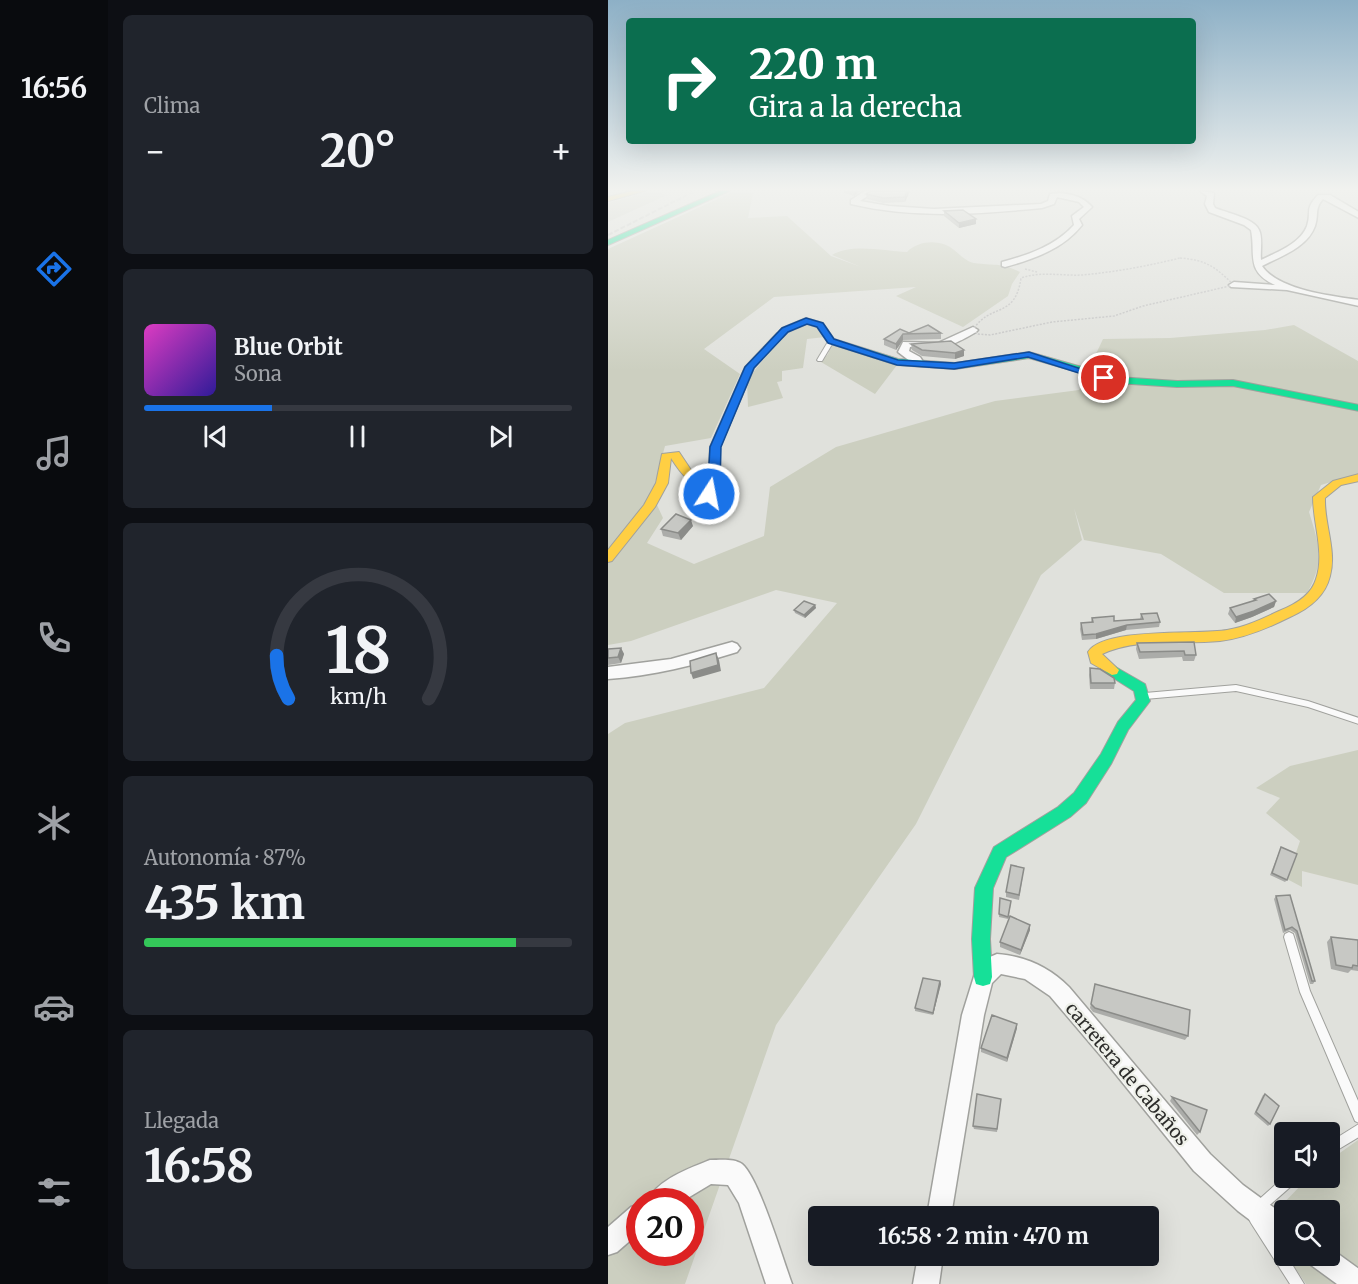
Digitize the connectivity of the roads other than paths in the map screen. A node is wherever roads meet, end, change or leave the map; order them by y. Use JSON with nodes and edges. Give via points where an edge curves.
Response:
{"nodes":[{"id":1,"x":1042,"y":251,"type":"edge"},
{"id":2,"x":1257,"y":251,"type":"edge"},
{"id":3,"x":1285,"y":251,"type":"edge"},
{"id":4,"x":1005,"y":264,"type":"dead end"},
{"id":5,"x":1258,"y":265,"type":"junction"},
{"id":6,"x":1234,"y":285,"type":"road end"},
{"id":7,"x":1294,"y":288,"type":"junction"},
{"id":8,"x":1358,"y":303,"type":"edge"},
{"id":9,"x":974,"y":330,"type":"road end"},
{"id":10,"x":831,"y":341,"type":"junction"},
{"id":11,"x":820,"y":360,"type":"dead end"},
{"id":12,"x":919,"y":363,"type":"junction"},
{"id":13,"x":1358,"y":408,"type":"edge"},
{"id":14,"x":1358,"y":477,"type":"edge"},
{"id":15,"x":710,"y":488,"type":"junction"},
{"id":16,"x":697,"y":516,"type":"dead end"},
{"id":17,"x":608,"y":558,"type":"edge"},
{"id":18,"x":732,"y":648,"type":"dead end"},
{"id":19,"x":608,"y":673,"type":"edge"},
{"id":20,"x":1143,"y":696,"type":"junction"},
{"id":21,"x":1358,"y":721,"type":"edge"},
{"id":22,"x":1289,"y":937,"type":"dead end"},
{"id":23,"x":983,"y":977,"type":"junction"},
{"id":24,"x":1358,"y":1117,"type":"edge"},
{"id":25,"x":1358,"y":1130,"type":"edge"},
{"id":26,"x":1340,"y":1142,"type":"edge"},
{"id":27,"x":679,"y":1188,"type":"edge"},
{"id":28,"x":1282,"y":1188,"type":"edge"},
{"id":29,"x":1246,"y":1205,"type":"junction"},
{"id":30,"x":941,"y":1206,"type":"edge"},
{"id":31,"x":1274,"y":1223,"type":"edge"},
{"id":32,"x":626,"y":1228,"type":"edge"},
{"id":33,"x":608,"y":1243,"type":"edge"},
{"id":34,"x":929,"y":1266,"type":"edge"},
{"id":35,"x":1334,"y":1266,"type":"edge"},
{"id":36,"x":779,"y":1284,"type":"edge"},
{"id":37,"x":926,"y":1284,"type":"edge"},
{"id":38,"x":1298,"y":1284,"type":"edge"},
{"id":39,"x":1358,"y":1284,"type":"edge"}],
"edges":[{"from":1,"to":4,"type":"street"},
{"from":2,"to":5,"type":"street"},
{"from":3,"to":5,"type":"street"},
{"from":5,"to":7,"type":"street","via":[[1266,276]]},
{"from":6,"to":7,"type":"street"},
{"from":7,"to":8,"type":"street"},
{"from":9,"to":12,"type":"street","via":[[939,346],[907,344],[903,352]]},
{"from":10,"to":11,"type":"lane"},
{"from":10,"to":12,"type":"street","via":[[884,360]]},
{"from":10,"to":15,"type":"street","via":[[815,322],[794,324],[750,367],[715,447],[714,484]]},
{"from":12,"to":13,"type":"street","via":[[954,366],[1029,355],[1116,380],[1234,383]]},
{"from":14,"to":20,"type":"street","via":[[1337,483],[1319,497],[1318,517],[1327,559],[1319,590],[1309,601],[1240,633],[1112,644],[1095,652],[1096,659],[1136,684]]},
{"from":15,"to":16,"type":"lane","via":[[704,510]]},
{"from":15,"to":17,"type":"street","via":[[687,473],[675,454],[666,456],[662,483],[649,507]]},
{"from":18,"to":19,"type":"street","via":[[686,663]]},
{"from":20,"to":21,"type":"lane","via":[[1236,688],[1308,704]]},
{"from":20,"to":23,"type":"street","via":[[1080,798],[1000,852],[992,866],[983,897]]},
{"from":22,"to":24,"type":"lane","via":[[1305,992]]},
{"from":23,"to":29,"type":"street","name":"carretera de Cabaños","via":[[997,964],[1015,965],[1042,977],[1097,1033],[1191,1151]]},
{"from":23,"to":30,"type":"street"},
{"from":25,"to":26,"type":"lane"},
{"from":27,"to":36,"type":"street","via":[[710,1172],[734,1173],[749,1197]]},
{"from":28,"to":29,"type":"lane","via":[[1262,1207]]},
{"from":29,"to":31,"type":"street","name":"carretera de Cabaños"},
{"from":29,"to":38,"type":"lane"},
{"from":32,"to":33,"type":"street"},
{"from":34,"to":37,"type":"street"},
{"from":35,"to":39,"type":"street"}]}
